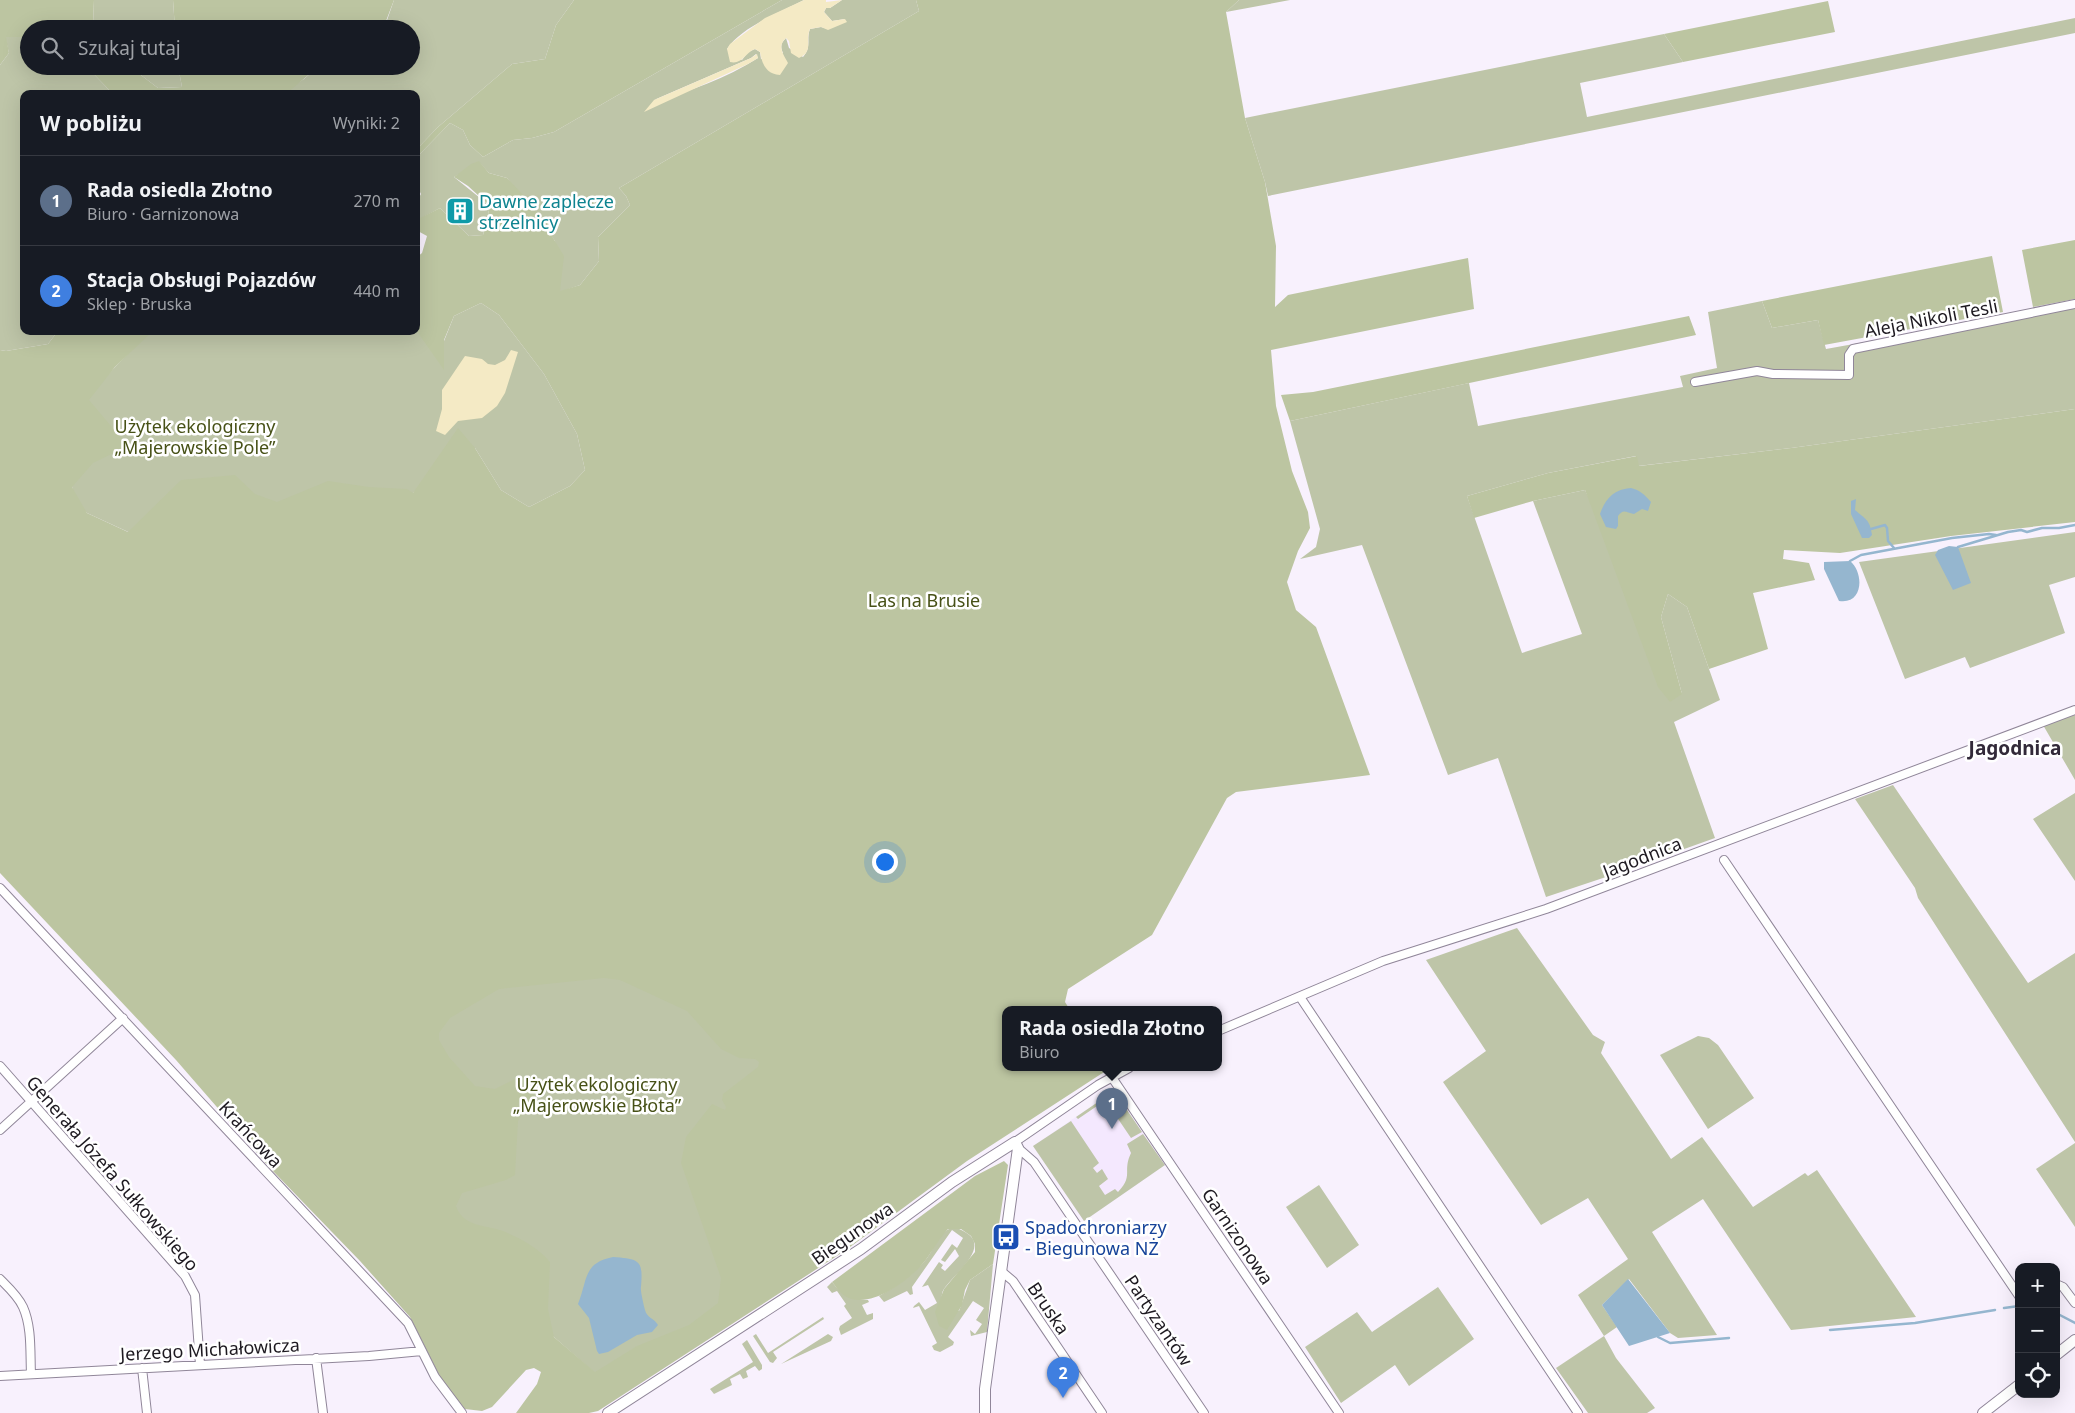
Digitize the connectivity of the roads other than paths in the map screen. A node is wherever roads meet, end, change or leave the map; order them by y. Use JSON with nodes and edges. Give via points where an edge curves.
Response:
{"nodes":[{"id":1,"x":2075,"y":304,"type":"edge"},
{"id":2,"x":1696,"y":382,"type":"dead end"},
{"id":3,"x":2075,"y":710,"type":"edge"},
{"id":4,"x":1724,"y":860,"type":"dead end"},
{"id":5,"x":0,"y":888,"type":"edge"},
{"id":6,"x":1300,"y":997,"type":"junction"},
{"id":7,"x":123,"y":1018,"type":"junction"},
{"id":8,"x":1222,"y":1028,"type":"edge"},
{"id":9,"x":0,"y":1066,"type":"edge"},
{"id":10,"x":1122,"y":1071,"type":"edge"},
{"id":11,"x":1111,"y":1076,"type":"junction"},
{"id":12,"x":32,"y":1102,"type":"junction"},
{"id":13,"x":0,"y":1130,"type":"edge"},
{"id":14,"x":1016,"y":1145,"type":"junction"},
{"id":15,"x":1001,"y":1271,"type":"junction"},
{"id":16,"x":0,"y":1279,"type":"edge"},
{"id":17,"x":2060,"y":1286,"type":"edge"},
{"id":18,"x":2015,"y":1290,"type":"edge"},
{"id":19,"x":2075,"y":1303,"type":"edge"},
{"id":20,"x":2075,"y":1340,"type":"edge"},
{"id":21,"x":422,"y":1351,"type":"junction"},
{"id":22,"x":2059,"y":1353,"type":"edge"},
{"id":23,"x":316,"y":1358,"type":"junction"},
{"id":24,"x":200,"y":1365,"type":"junction"},
{"id":25,"x":142,"y":1368,"type":"junction"},
{"id":26,"x":32,"y":1374,"type":"junction"},
{"id":27,"x":0,"y":1376,"type":"edge"},
{"id":28,"x":2015,"y":1388,"type":"edge"},
{"id":29,"x":147,"y":1413,"type":"edge"},
{"id":30,"x":323,"y":1413,"type":"edge"},
{"id":31,"x":462,"y":1413,"type":"edge"},
{"id":32,"x":608,"y":1413,"type":"edge"},
{"id":33,"x":985,"y":1413,"type":"edge"},
{"id":34,"x":1102,"y":1413,"type":"edge"},
{"id":35,"x":1204,"y":1413,"type":"edge"},
{"id":36,"x":1339,"y":1413,"type":"edge"},
{"id":37,"x":1578,"y":1413,"type":"edge"},
{"id":38,"x":1983,"y":1413,"type":"edge"}],
"edges":[{"from":1,"to":2,"type":"street","name":"Aleja Nikoli Tesli","via":[[1853,349],[1849,355],[1849,375],[1757,371]]},
{"from":3,"to":6,"type":"street","name":"Jagodnica","via":[[1545,910],[1370,966]]},
{"from":4,"to":18,"type":"street"},
{"from":5,"to":7,"type":"street","name":"Krańcowa"},
{"from":6,"to":8,"type":"street","name":"Jagodnica"},
{"from":6,"to":37,"type":"street"},
{"from":7,"to":12,"type":"street"},
{"from":7,"to":21,"type":"street","name":"Krańcowa","via":[[408,1323]]},
{"from":9,"to":12,"type":"street","name":"Generała Józefa Sułkowskiego"},
{"from":10,"to":11,"type":"street"},
{"from":11,"to":14,"type":"street","name":"Biegunowa"},
{"from":11,"to":36,"type":"street","name":"Garnizonowa"},
{"from":12,"to":13,"type":"street"},
{"from":12,"to":24,"type":"street","name":"Generała Józefa Sułkowskiego","via":[[186,1276],[194,1295]]},
{"from":14,"to":15,"type":"street"},
{"from":14,"to":32,"type":"street","name":"Biegunowa","via":[[982,1161],[837,1265]]},
{"from":14,"to":35,"type":"street","name":"Partyzantów","via":[[1034,1162]]},
{"from":15,"to":33,"type":"street","via":[[985,1389]]},
{"from":15,"to":34,"type":"street","name":"Bruska","via":[[1012,1281]]},
{"from":16,"to":26,"type":"street","via":[[26,1314]]},
{"from":17,"to":19,"type":"street"},
{"from":20,"to":22,"type":"street"},
{"from":21,"to":23,"type":"street","name":"Jerzego Michałowicza"},
{"from":21,"to":31,"type":"street","name":"Krańcowa","via":[[435,1377]]},
{"from":23,"to":24,"type":"street","name":"Jerzego Michałowicza"},
{"from":23,"to":30,"type":"street"},
{"from":24,"to":25,"type":"street","name":"Jerzego Michałowicza"},
{"from":25,"to":26,"type":"street","name":"Jerzego Michałowicza"},
{"from":25,"to":29,"type":"street"},
{"from":26,"to":27,"type":"street","name":"Jerzego Michałowicza"},
{"from":28,"to":38,"type":"street"}]}
